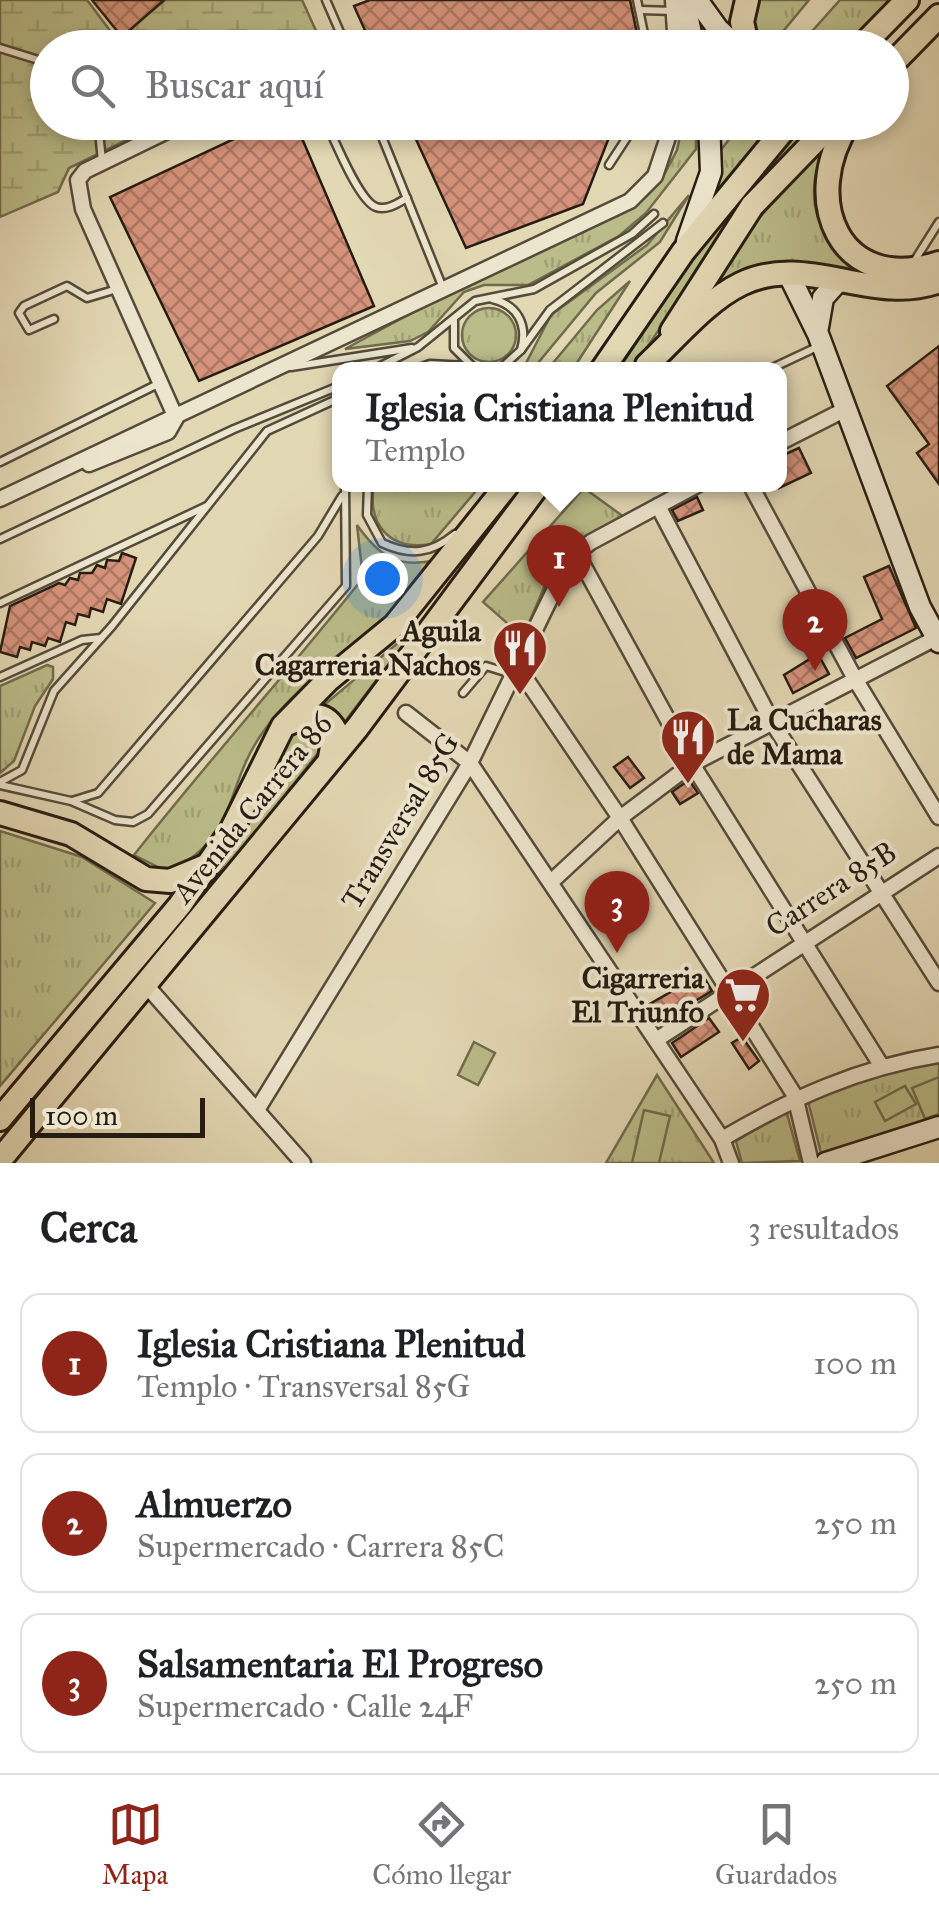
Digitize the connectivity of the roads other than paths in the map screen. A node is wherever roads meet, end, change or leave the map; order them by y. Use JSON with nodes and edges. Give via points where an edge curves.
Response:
{"nodes":[{"id":1,"x":326,"y":0,"type":"edge"},
{"id":2,"x":638,"y":0,"type":"edge"},
{"id":3,"x":698,"y":0,"type":"edge"},
{"id":4,"x":747,"y":0,"type":"edge"},
{"id":5,"x":907,"y":0,"type":"edge"},
{"id":6,"x":677,"y":4,"type":"edge"},
{"id":7,"x":640,"y":10,"type":"junction"},
{"id":8,"x":939,"y":16,"type":"edge"},
{"id":9,"x":337,"y":30,"type":"edge"},
{"id":10,"x":644,"y":30,"type":"edge"},
{"id":11,"x":676,"y":30,"type":"edge"},
{"id":12,"x":687,"y":30,"type":"edge"},
{"id":13,"x":719,"y":30,"type":"edge"},
{"id":14,"x":744,"y":30,"type":"edge"},
{"id":15,"x":877,"y":30,"type":"edge"},
{"id":16,"x":909,"y":46,"type":"edge"},
{"id":17,"x":0,"y":48,"type":"edge"},
{"id":18,"x":30,"y":57,"type":"edge"},
{"id":19,"x":100,"y":140,"type":"edge"},
{"id":20,"x":149,"y":140,"type":"edge"},
{"id":21,"x":335,"y":140,"type":"edge"},
{"id":22,"x":383,"y":140,"type":"edge"},
{"id":23,"x":625,"y":140,"type":"edge"},
{"id":24,"x":667,"y":140,"type":"edge"},
{"id":25,"x":709,"y":140,"type":"edge"},
{"id":26,"x":775,"y":140,"type":"edge"},
{"id":27,"x":815,"y":140,"type":"edge"},
{"id":28,"x":838,"y":140,"type":"edge"},
{"id":29,"x":102,"y":163,"type":"junction"},
{"id":30,"x":609,"y":165,"type":"dead end"},
{"id":31,"x":407,"y":198,"type":"junction"},
{"id":32,"x":654,"y":214,"type":"dead end"},
{"id":33,"x":939,"y":222,"type":"edge"},
{"id":34,"x":663,"y":223,"type":"dead end"},
{"id":35,"x":683,"y":252,"type":"junction"},
{"id":36,"x":927,"y":261,"type":"edge"},
{"id":37,"x":788,"y":273,"type":"junction"},
{"id":38,"x":839,"y":280,"type":"junction"},
{"id":39,"x":939,"y":281,"type":"edge"},
{"id":40,"x":118,"y":289,"type":"junction"},
{"id":41,"x":444,"y":289,"type":"junction"},
{"id":42,"x":486,"y":298,"type":"junction"},
{"id":43,"x":457,"y":315,"type":"junction"},
{"id":44,"x":54,"y":319,"type":"dead end"},
{"id":45,"x":820,"y":340,"type":"junction"},
{"id":46,"x":418,"y":348,"type":"junction"},
{"id":47,"x":522,"y":350,"type":"junction"},
{"id":48,"x":389,"y":362,"type":"edge"},
{"id":49,"x":467,"y":362,"type":"edge"},
{"id":50,"x":508,"y":362,"type":"edge"},
{"id":51,"x":607,"y":362,"type":"edge"},
{"id":52,"x":648,"y":362,"type":"edge"},
{"id":53,"x":651,"y":362,"type":"edge"},
{"id":54,"x":782,"y":362,"type":"edge"},
{"id":55,"x":268,"y":372,"type":"junction"},
{"id":56,"x":162,"y":383,"type":"junction"},
{"id":57,"x":332,"y":389,"type":"edge"},
{"id":58,"x":332,"y":401,"type":"edge"},
{"id":59,"x":846,"y":409,"type":"junction"},
{"id":60,"x":176,"y":414,"type":"junction"},
{"id":61,"x":787,"y":439,"type":"edge"},
{"id":62,"x":0,"y":462,"type":"edge"},
{"id":63,"x":342,"y":492,"type":"edge"},
{"id":64,"x":345,"y":492,"type":"edge"},
{"id":65,"x":368,"y":492,"type":"edge"},
{"id":66,"x":533,"y":492,"type":"edge"},
{"id":67,"x":684,"y":492,"type":"edge"},
{"id":68,"x":754,"y":492,"type":"edge"},
{"id":69,"x":502,"y":493,"type":"edge"},
{"id":70,"x":0,"y":499,"type":"edge"},
{"id":71,"x":208,"y":505,"type":"junction"},
{"id":72,"x":658,"y":506,"type":"junction"},
{"id":73,"x":0,"y":539,"type":"edge"},
{"id":74,"x":576,"y":552,"type":"junction"},
{"id":75,"x":0,"y":603,"type":"edge"},
{"id":76,"x":102,"y":637,"type":"junction"},
{"id":77,"x":938,"y":640,"type":"edge"},
{"id":78,"x":515,"y":670,"type":"junction"},
{"id":79,"x":0,"y":677,"type":"edge"},
{"id":80,"x":855,"y":678,"type":"junction"},
{"id":81,"x":463,"y":693,"type":"dead end"},
{"id":82,"x":406,"y":714,"type":"dead end"},
{"id":83,"x":772,"y":722,"type":"junction"},
{"id":84,"x":283,"y":726,"type":"junction"},
{"id":85,"x":329,"y":761,"type":"junction"},
{"id":86,"x":470,"y":763,"type":"junction"},
{"id":87,"x":692,"y":764,"type":"junction"},
{"id":88,"x":0,"y":784,"type":"edge"},
{"id":89,"x":70,"y":801,"type":"junction"},
{"id":90,"x":0,"y":812,"type":"edge"},
{"id":91,"x":939,"y":816,"type":"edge"},
{"id":92,"x":620,"y":818,"type":"junction"},
{"id":93,"x":939,"y":856,"type":"edge"},
{"id":94,"x":208,"y":864,"type":"junction"},
{"id":95,"x":551,"y":882,"type":"junction"},
{"id":96,"x":878,"y":894,"type":"junction"},
{"id":97,"x":802,"y":943,"type":"junction"},
{"id":98,"x":939,"y":983,"type":"edge"},
{"id":99,"x":146,"y":985,"type":"junction"},
{"id":100,"x":729,"y":990,"type":"junction"},
{"id":101,"x":656,"y":1040,"type":"junction"},
{"id":102,"x":939,"y":1055,"type":"edge"},
{"id":103,"x":881,"y":1064,"type":"junction"},
{"id":104,"x":795,"y":1096,"type":"junction"},
{"id":105,"x":256,"y":1110,"type":"junction"},
{"id":106,"x":0,"y":1120,"type":"edge"},
{"id":107,"x":939,"y":1127,"type":"edge"},
{"id":108,"x":722,"y":1139,"type":"junction"},
{"id":109,"x":0,"y":1160,"type":"edge"},
{"id":110,"x":304,"y":1163,"type":"edge"},
{"id":111,"x":731,"y":1163,"type":"edge"},
{"id":112,"x":811,"y":1163,"type":"edge"},
{"id":113,"x":826,"y":1163,"type":"edge"}],
"edges":[{"from":1,"to":9,"type":"lane"},
{"from":2,"to":7,"type":"lane"},
{"from":3,"to":13,"type":"street"},
{"from":4,"to":14,"type":"main road"},
{"from":5,"to":15,"type":"main road"},
{"from":6,"to":7,"type":"lane"},
{"from":6,"to":11,"type":"street"},
{"from":6,"to":12,"type":"street"},
{"from":7,"to":10,"type":"lane"},
{"from":8,"to":16,"type":"main road"},
{"from":17,"to":18,"type":"lane"},
{"from":19,"to":29,"type":"lane"},
{"from":20,"to":29,"type":"street"},
{"from":21,"to":31,"type":"lane","via":[[375,207]]},
{"from":22,"to":31,"type":"lane"},
{"from":23,"to":30,"type":"lane"},
{"from":24,"to":41,"type":"street","via":[[654,176],[630,200]]},
{"from":25,"to":35,"type":"street","via":[[710,172]]},
{"from":26,"to":35,"type":"main road"},
{"from":27,"to":52,"type":"main road","via":[[752,206]]},
{"from":28,"to":36,"type":"main road","via":[[826,178],[835,232],[848,250],[884,270],[922,269]]},
{"from":29,"to":40,"type":"street","via":[[84,171],[78,189]]},
{"from":31,"to":41,"type":"lane"},
{"from":32,"to":42,"type":"lane","via":[[562,275],[534,289]]},
{"from":33,"to":36,"type":"lane"},
{"from":34,"to":47,"type":"lane","via":[[550,310]]},
{"from":35,"to":51,"type":"main road"},
{"from":37,"to":38,"type":"main road"},
{"from":37,"to":45,"type":"street"},
{"from":37,"to":53,"type":"main road","via":[[754,278],[729,291]]},
{"from":38,"to":39,"type":"main road","via":[[902,288]]},
{"from":38,"to":45,"type":"street","via":[[823,298]]},
{"from":40,"to":44,"type":"lane","via":[[87,298],[67,286],[19,313],[29,330]]},
{"from":40,"to":56,"type":"street"},
{"from":41,"to":55,"type":"street"},
{"from":42,"to":43,"type":"lane"},
{"from":42,"to":47,"type":"lane","via":[[518,314]]},
{"from":43,"to":46,"type":"lane"},
{"from":43,"to":49,"type":"lane","via":[[451,337]]},
{"from":45,"to":54,"type":"lane"},
{"from":45,"to":59,"type":"street"},
{"from":46,"to":48,"type":"lane"},
{"from":46,"to":55,"type":"lane"},
{"from":47,"to":50,"type":"lane"},
{"from":55,"to":60,"type":"street"},
{"from":56,"to":60,"type":"street"},
{"from":56,"to":62,"type":"lane"},
{"from":57,"to":73,"type":"lane"},
{"from":58,"to":71,"type":"lane","via":[[267,431]]},
{"from":59,"to":61,"type":"street"},
{"from":59,"to":77,"type":"street"},
{"from":60,"to":70,"type":"street","via":[[168,432]]},
{"from":63,"to":89,"type":"lane","via":[[325,526],[135,751],[98,793]]},
{"from":64,"to":89,"type":"lane","via":[[346,586],[148,814],[133,822],[115,820]]},
{"from":65,"to":69,"type":"lane","via":[[373,530],[382,543],[409,553],[443,544]]},
{"from":66,"to":85,"type":"main road","name":"Avenida Carrera 86"},
{"from":67,"to":72,"type":"street"},
{"from":68,"to":80,"type":"street"},
{"from":69,"to":84,"type":"main road","name":"Avenida Carrera 86","via":[[395,625]]},
{"from":71,"to":75,"type":"lane"},
{"from":71,"to":76,"type":"lane"},
{"from":72,"to":74,"type":"street"},
{"from":72,"to":83,"type":"street"},
{"from":74,"to":78,"type":"street","name":"Transversal 85G"},
{"from":74,"to":87,"type":"street"},
{"from":76,"to":79,"type":"lane"},
{"from":76,"to":88,"type":"lane","via":[[54,692],[22,770]]},
{"from":77,"to":80,"type":"street"},
{"from":78,"to":81,"type":"lane","via":[[486,666]]},
{"from":78,"to":86,"type":"street","name":"Transversal 85G"},
{"from":78,"to":92,"type":"street"},
{"from":80,"to":83,"type":"street"},
{"from":80,"to":91,"type":"street"},
{"from":82,"to":86,"type":"street"},
{"from":83,"to":87,"type":"street"},
{"from":83,"to":96,"type":"street"},
{"from":84,"to":85,"type":"main road","via":[[310,716],[329,720],[336,735]]},
{"from":84,"to":94,"type":"main road","name":"Avenida Carrera 86"},
{"from":85,"to":99,"type":"main road","name":"Avenida Carrera 86"},
{"from":86,"to":95,"type":"street"},
{"from":86,"to":105,"type":"street","name":"Transversal 85G"},
{"from":87,"to":92,"type":"street"},
{"from":87,"to":97,"type":"street"},
{"from":88,"to":89,"type":"lane"},
{"from":90,"to":94,"type":"main road","via":[[70,834],[146,879],[181,879]]},
{"from":92,"to":95,"type":"street"},
{"from":92,"to":100,"type":"street"},
{"from":93,"to":96,"type":"street","name":"Carrera 85B"},
{"from":94,"to":106,"type":"main road","name":"Avenida Carrera 86"},
{"from":95,"to":101,"type":"street"},
{"from":96,"to":97,"type":"street","name":"Carrera 85B"},
{"from":96,"to":98,"type":"street"},
{"from":97,"to":100,"type":"street","name":"Carrera 85B"},
{"from":97,"to":103,"type":"street"},
{"from":99,"to":105,"type":"street"},
{"from":99,"to":109,"type":"main road","name":"Avenida Carrera 86"},
{"from":100,"to":101,"type":"street","name":"Carrera 85B"},
{"from":100,"to":104,"type":"street"},
{"from":101,"to":108,"type":"street"},
{"from":102,"to":103,"type":"street"},
{"from":103,"to":104,"type":"street"},
{"from":104,"to":108,"type":"street"},
{"from":104,"to":112,"type":"street"},
{"from":105,"to":110,"type":"street"},
{"from":107,"to":113,"type":"street"},
{"from":108,"to":111,"type":"street"}]}
